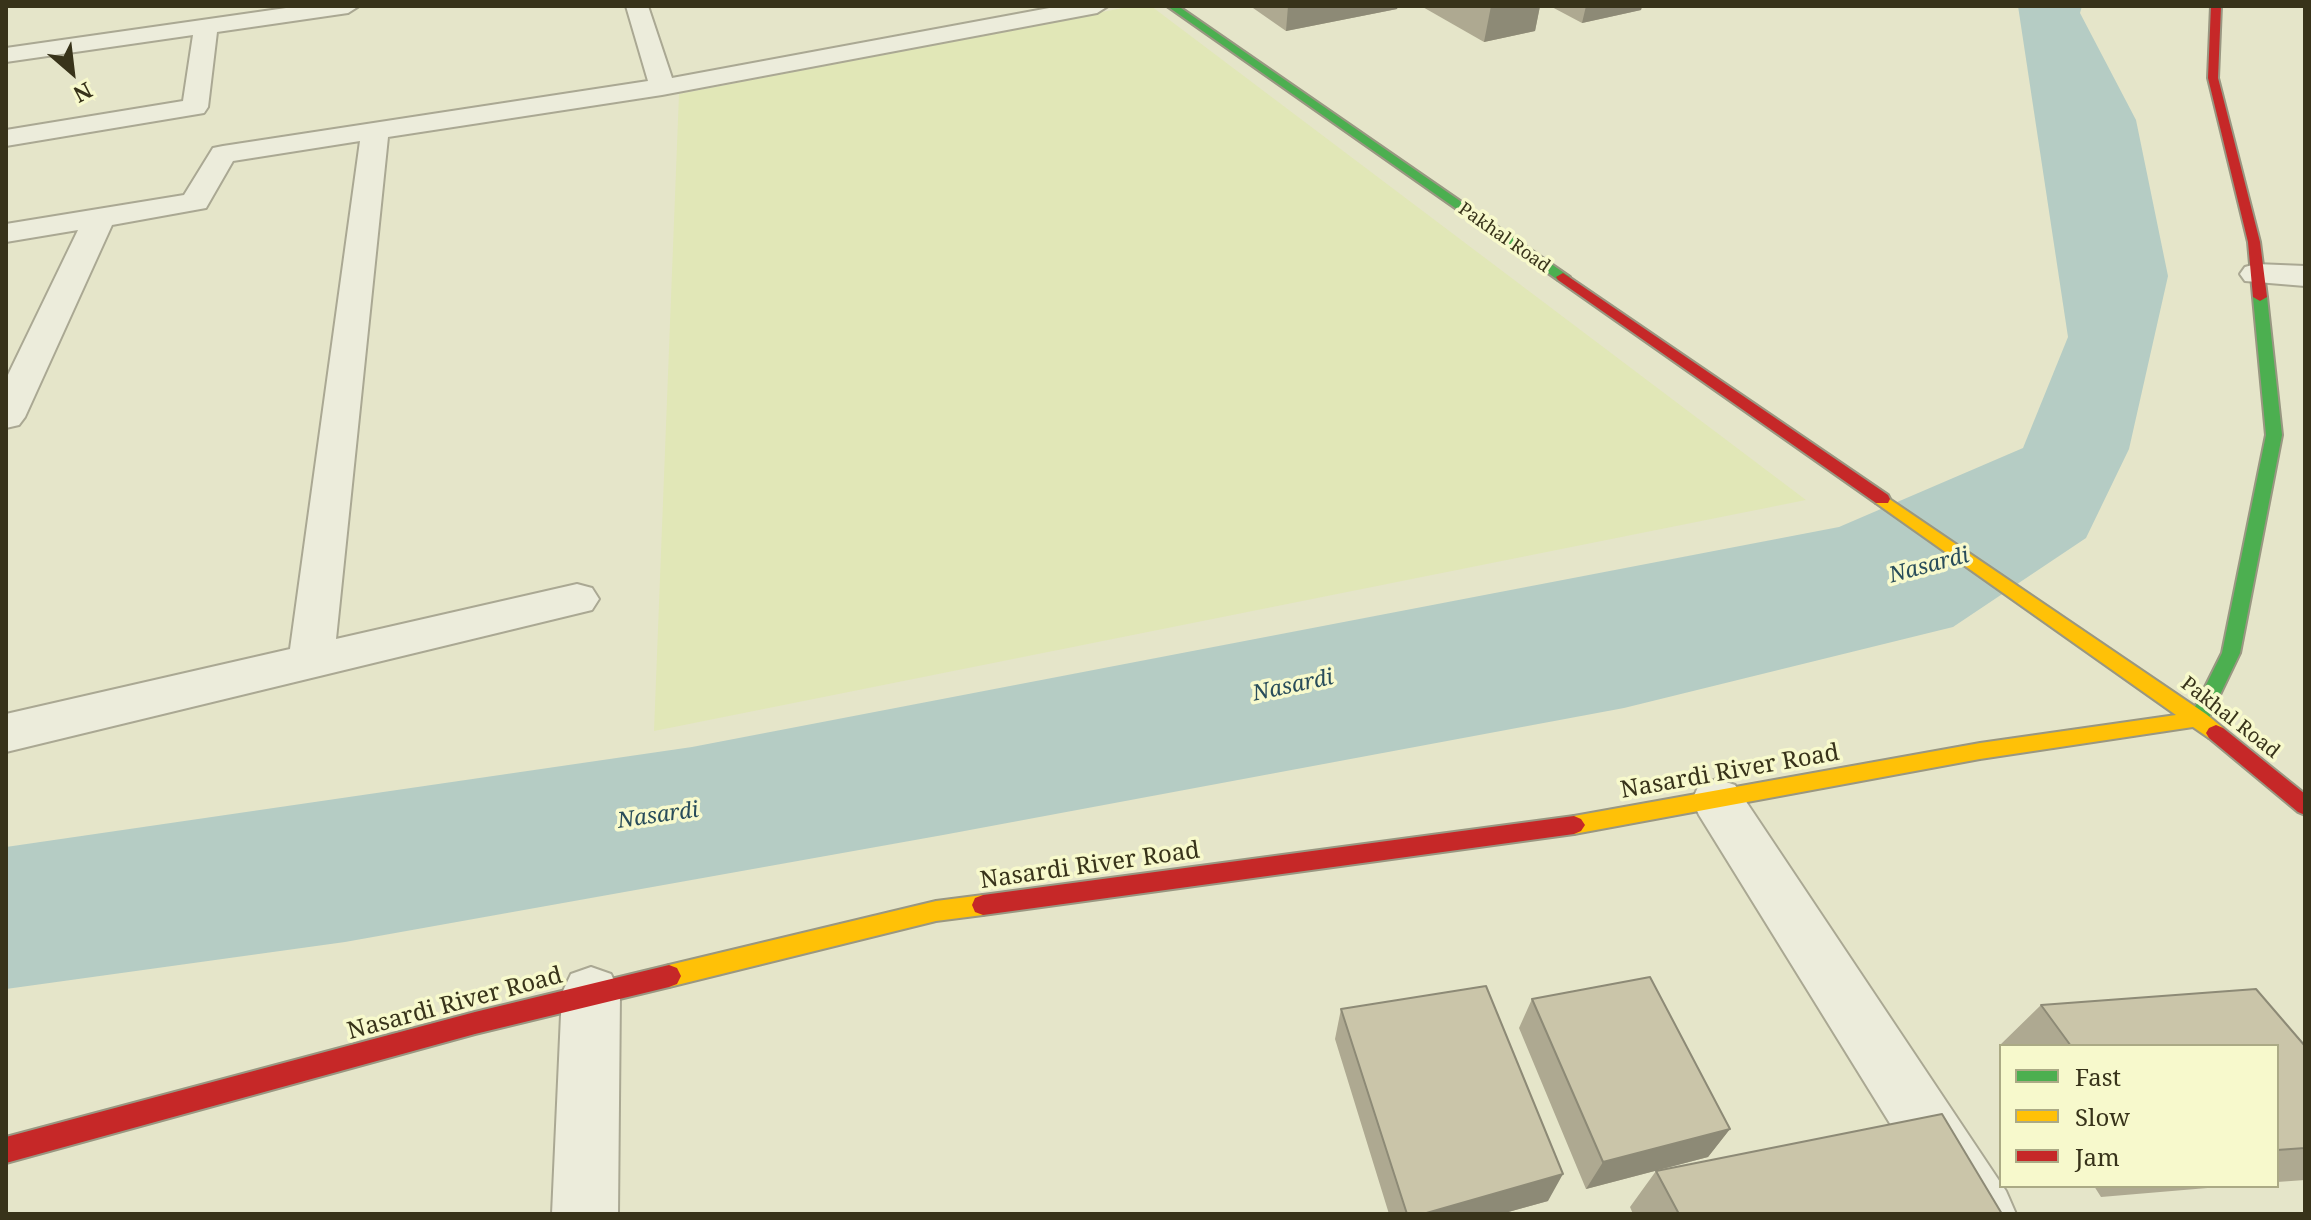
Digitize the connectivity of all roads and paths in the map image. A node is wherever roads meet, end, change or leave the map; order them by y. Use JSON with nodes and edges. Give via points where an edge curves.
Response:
{"nodes":[{"id":1,"x":348,"y":6,"type":"edge"},
{"id":2,"x":637,"y":6,"type":"edge"},
{"id":3,"x":1097,"y":6,"type":"edge"},
{"id":4,"x":1172,"y":6,"type":"edge"},
{"id":5,"x":2216,"y":6,"type":"edge"},
{"id":6,"x":206,"y":27,"type":"junction"},
{"id":7,"x":6,"y":55,"type":"edge"},
{"id":8,"x":662,"y":87,"type":"junction"},
{"id":9,"x":375,"y":131,"type":"junction"},
{"id":10,"x":6,"y":138,"type":"edge"},
{"id":11,"x":100,"y":217,"type":"junction"},
{"id":12,"x":6,"y":233,"type":"edge"},
{"id":13,"x":2256,"y":274,"type":"junction"},
{"id":14,"x":2305,"y":276,"type":"edge"},
{"id":15,"x":6,"y":417,"type":"edge"},
{"id":16,"x":577,"y":599,"type":"dead end"},
{"id":17,"x":311,"y":661,"type":"junction"},
{"id":18,"x":2199,"y":719,"type":"junction"},
{"id":19,"x":6,"y":733,"type":"edge"},
{"id":20,"x":1717,"y":800,"type":"junction"},
{"id":21,"x":2305,"y":806,"type":"edge"},
{"id":22,"x":591,"y":993,"type":"junction"},
{"id":23,"x":6,"y":1150,"type":"edge"},
{"id":24,"x":585,"y":1214,"type":"edge"},
{"id":25,"x":1983,"y":1214,"type":"edge"}],
"edges":[{"from":1,"to":6,"type":"street"},
{"from":2,"to":8,"type":"street"},
{"from":3,"to":8,"type":"street"},
{"from":4,"to":18,"type":"street","name":"Pakhal Road"},
{"from":5,"to":13,"type":"street","via":[[2213,78],[2254,242]]},
{"from":6,"to":7,"type":"street"},
{"from":6,"to":10,"type":"street","via":[[195,107]]},
{"from":8,"to":9,"type":"street"},
{"from":9,"to":11,"type":"street","via":[[223,154],[195,202]]},
{"from":9,"to":17,"type":"street"},
{"from":11,"to":12,"type":"street"},
{"from":11,"to":15,"type":"street"},
{"from":13,"to":14,"type":"street"},
{"from":13,"to":18,"type":"street","via":[[2274,435],[2231,653]]},
{"from":16,"to":17,"type":"street"},
{"from":17,"to":19,"type":"street"},
{"from":18,"to":20,"type":"street","name":"Nasardi River Road","via":[[1980,751]]},
{"from":18,"to":21,"type":"street","name":"Pakhal Road"},
{"from":20,"to":22,"type":"street","name":"Nasardi River Road","via":[[1562,827],[936,911]]},
{"from":20,"to":25,"type":"street"},
{"from":22,"to":23,"type":"street","name":"Nasardi River Road"},
{"from":22,"to":24,"type":"street"}]}
